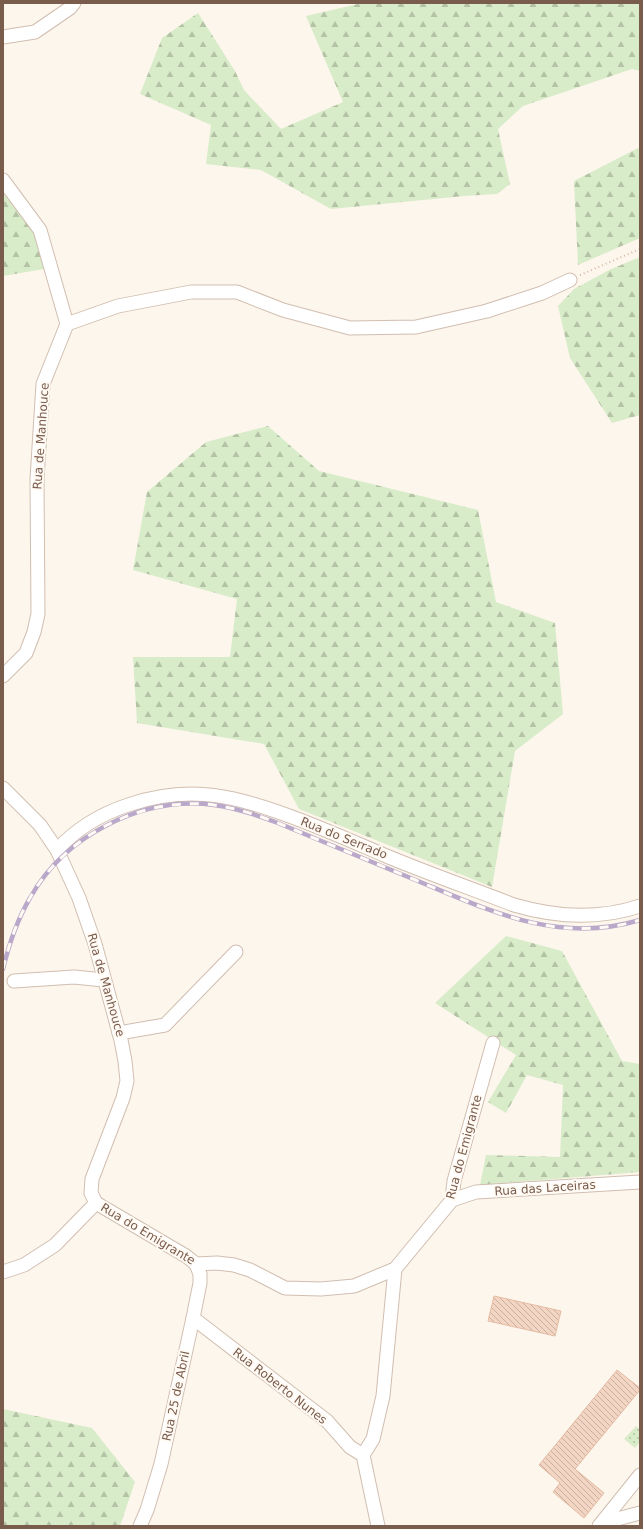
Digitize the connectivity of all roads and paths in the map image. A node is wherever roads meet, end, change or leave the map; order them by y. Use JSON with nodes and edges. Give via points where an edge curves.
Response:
{"nodes":[{"id":1,"x":74,"y":3,"type":"edge"},
{"id":2,"x":3,"y":37,"type":"edge"},
{"id":3,"x":3,"y":180,"type":"edge"},
{"id":4,"x":640,"y":249,"type":"edge"},
{"id":5,"x":570,"y":280,"type":"joint"},
{"id":6,"x":67,"y":324,"type":"junction"},
{"id":7,"x":3,"y":676,"type":"edge"},
{"id":8,"x":3,"y":788,"type":"edge"},
{"id":9,"x":57,"y":850,"type":"junction"},
{"id":10,"x":640,"y":906,"type":"edge"},
{"id":11,"x":236,"y":952,"type":"dead end"},
{"id":12,"x":104,"y":980,"type":"junction"},
{"id":13,"x":14,"y":981,"type":"dead end"},
{"id":14,"x":119,"y":1033,"type":"junction"},
{"id":15,"x":493,"y":1043,"type":"dead end"},
{"id":16,"x":640,"y":1182,"type":"edge"},
{"id":17,"x":452,"y":1200,"type":"junction"},
{"id":18,"x":96,"y":1203,"type":"junction"},
{"id":19,"x":196,"y":1264,"type":"junction"},
{"id":20,"x":395,"y":1270,"type":"junction"},
{"id":21,"x":3,"y":1272,"type":"edge"},
{"id":22,"x":193,"y":1318,"type":"junction"},
{"id":23,"x":363,"y":1455,"type":"junction"},
{"id":24,"x":640,"y":1475,"type":"edge"},
{"id":25,"x":640,"y":1513,"type":"edge"},
{"id":26,"x":600,"y":1524,"type":"edge"},
{"id":27,"x":140,"y":1526,"type":"edge"},
{"id":28,"x":378,"y":1526,"type":"edge"}],
"edges":[{"from":1,"to":2,"type":"street","via":[[35,32]]},
{"from":3,"to":6,"type":"street","via":[[40,230]]},
{"from":4,"to":5,"type":"path"},
{"from":5,"to":6,"type":"street","via":[[542,293],[487,311],[416,327],[350,328],[283,310],[237,292],[191,292],[118,306]]},
{"from":6,"to":7,"type":"street","name":"Rua de Manhouce","via":[[43,384],[37,479],[38,614],[26,652]]},
{"from":8,"to":9,"type":"street","name":"Rua de Manhouce","via":[[40,825]]},
{"from":9,"to":10,"type":"street","name":"Rua do Serrado","via":[[87,824],[118,808],[157,797],[204,794],[238,799],[271,809],[403,863],[531,910],[582,915],[617,912]]},
{"from":9,"to":12,"type":"street","name":"Rua de Manhouce","via":[[79,898]]},
{"from":11,"to":14,"type":"street","via":[[165,1025]]},
{"from":12,"to":13,"type":"street","via":[[74,977]]},
{"from":12,"to":14,"type":"street","name":"Rua de Manhouce"},
{"from":14,"to":18,"type":"street","name":"Rua de Manhouce","via":[[127,1081],[92,1179],[92,1193]]},
{"from":15,"to":17,"type":"street","name":"Rua do Emigrante","via":[[454,1181]]},
{"from":16,"to":17,"type":"street","name":"Rua das Laceiras","via":[[476,1192]]},
{"from":17,"to":20,"type":"street","name":"Rua do Emigrante"},
{"from":18,"to":19,"type":"street","name":"Rua do Emigrante"},
{"from":18,"to":21,"type":"street","via":[[55,1245],[24,1265]]},
{"from":19,"to":20,"type":"street","name":"Rua do Emigrante","via":[[234,1265],[250,1270],[285,1288],[321,1289],[354,1286]]},
{"from":19,"to":22,"type":"street","name":"Rua 25 de Abril","via":[[200,1283]]},
{"from":20,"to":23,"type":"street","via":[[383,1396],[373,1439]]},
{"from":22,"to":23,"type":"street","name":"Rua Roberto Nunes","via":[[327,1421],[350,1447]]},
{"from":22,"to":27,"type":"street","name":"Rua 25 de Abril","via":[[161,1464]]},
{"from":23,"to":28,"type":"street"},
{"from":24,"to":26,"type":"street"},
{"from":25,"to":26,"type":"street"}]}
